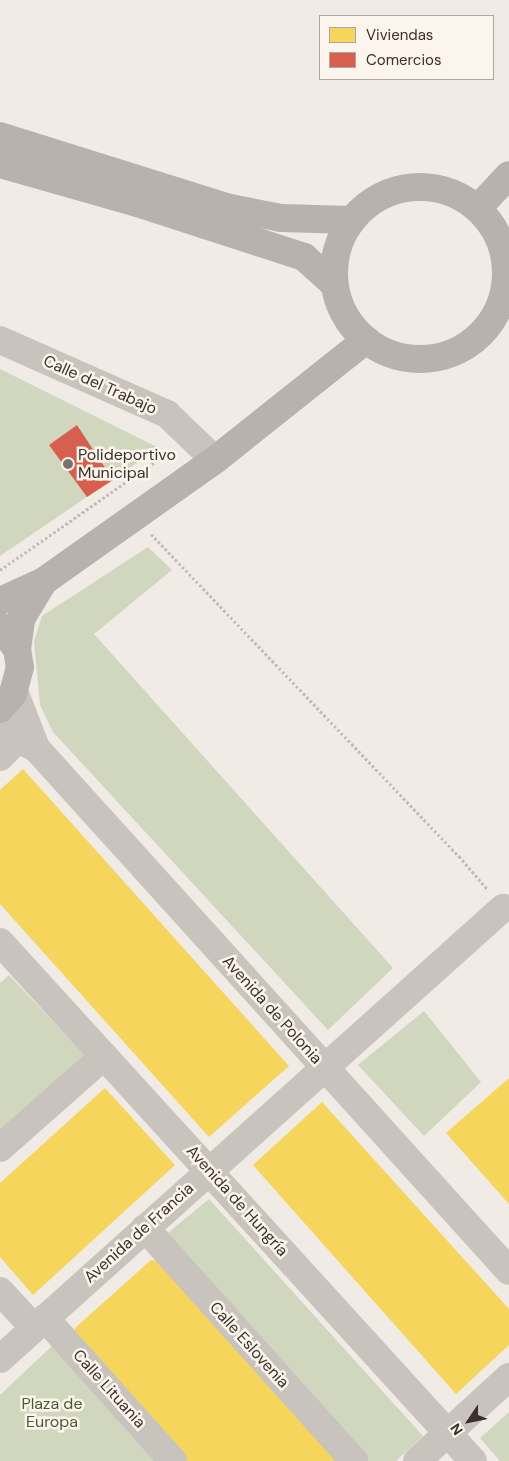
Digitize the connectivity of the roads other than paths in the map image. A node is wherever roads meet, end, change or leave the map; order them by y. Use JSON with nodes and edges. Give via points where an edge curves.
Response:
{"nodes":[{"id":1,"x":0,"y":136,"type":"edge"},
{"id":2,"x":0,"y":164,"type":"edge"},
{"id":3,"x":509,"y":175,"type":"edge"},
{"id":4,"x":478,"y":208,"type":"junction"},
{"id":5,"x":352,"y":220,"type":"junction"},
{"id":6,"x":334,"y":284,"type":"junction"},
{"id":7,"x":0,"y":340,"type":"edge"},
{"id":8,"x":366,"y":340,"type":"junction"},
{"id":9,"x":215,"y":460,"type":"junction"},
{"id":10,"x":44,"y":581,"type":"junction"},
{"id":11,"x":0,"y":601,"type":"edge"},
{"id":12,"x":0,"y":626,"type":"edge"},
{"id":13,"x":17,"y":649,"type":"junction"},
{"id":14,"x":7,"y":700,"type":"edge"},
{"id":15,"x":14,"y":744,"type":"edge"},
{"id":16,"x":503,"y":908,"type":"road end"},
{"id":17,"x":4,"y":956,"type":"edge"},
{"id":18,"x":104,"y":1056,"type":"junction"},
{"id":19,"x":324,"y":1068,"type":"junction"},
{"id":20,"x":0,"y":1148,"type":"edge"},
{"id":21,"x":209,"y":1171,"type":"junction"},
{"id":22,"x":145,"y":1228,"type":"junction"},
{"id":23,"x":509,"y":1271,"type":"edge"},
{"id":24,"x":0,"y":1291,"type":"edge"},
{"id":25,"x":40,"y":1323,"type":"junction"},
{"id":26,"x":0,"y":1359,"type":"edge"},
{"id":27,"x":509,"y":1377,"type":"edge"},
{"id":28,"x":448,"y":1433,"type":"junction"},
{"id":29,"x":173,"y":1461,"type":"edge"},
{"id":30,"x":354,"y":1461,"type":"edge"},
{"id":31,"x":417,"y":1461,"type":"edge"},
{"id":32,"x":473,"y":1461,"type":"edge"}],
"edges":[{"from":1,"to":5,"type":"main road","via":[[230,208],[282,218]]},
{"from":2,"to":6,"type":"main road","via":[[147,206],[304,257]]},
{"from":3,"to":4,"type":"main road"},
{"from":4,"to":5,"type":"main road","via":[[454,193],[426,187],[398,189],[373,201]]},
{"from":4,"to":8,"type":"main road","via":[[496,231],[506,260],[506,290],[496,317],[476,340],[450,355],[421,360],[392,355]]},
{"from":5,"to":6,"type":"main road","via":[[337,254]]},
{"from":6,"to":8,"type":"main road","via":[[350,324]]},
{"from":7,"to":9,"type":"street","name":"Calle del Trabajo","via":[[167,414]]},
{"from":8,"to":9,"type":"main road"},
{"from":9,"to":10,"type":"main road"},
{"from":10,"to":11,"type":"main road"},
{"from":10,"to":13,"type":"main road","via":[[21,619]]},
{"from":12,"to":13,"type":"main road"},
{"from":13,"to":14,"type":"main road","via":[[20,667]]},
{"from":14,"to":15,"type":"street","name":"Avenida de Polonia"},
{"from":15,"to":19,"type":"street","name":"Avenida de Polonia"},
{"from":16,"to":19,"type":"street","name":"Avenida de Francia"},
{"from":17,"to":18,"type":"street","name":"Avenida de Hungría"},
{"from":18,"to":20,"type":"street"},
{"from":18,"to":21,"type":"street","name":"Avenida de Hungría"},
{"from":19,"to":21,"type":"street","name":"Avenida de Francia"},
{"from":19,"to":23,"type":"street","name":"Avenida de Polonia"},
{"from":21,"to":22,"type":"street","name":"Avenida de Francia"},
{"from":21,"to":28,"type":"street","name":"Avenida de Hungría"},
{"from":22,"to":25,"type":"street","name":"Avenida de Francia"},
{"from":22,"to":30,"type":"street","name":"Calle Eslovenia"},
{"from":24,"to":25,"type":"street","name":"Calle Lituania"},
{"from":25,"to":26,"type":"street","name":"Avenida de Francia"},
{"from":25,"to":29,"type":"street","name":"Calle Lituania"},
{"from":27,"to":28,"type":"street"},
{"from":28,"to":31,"type":"street"},
{"from":28,"to":32,"type":"street","name":"Avenida de Hungría"}]}
